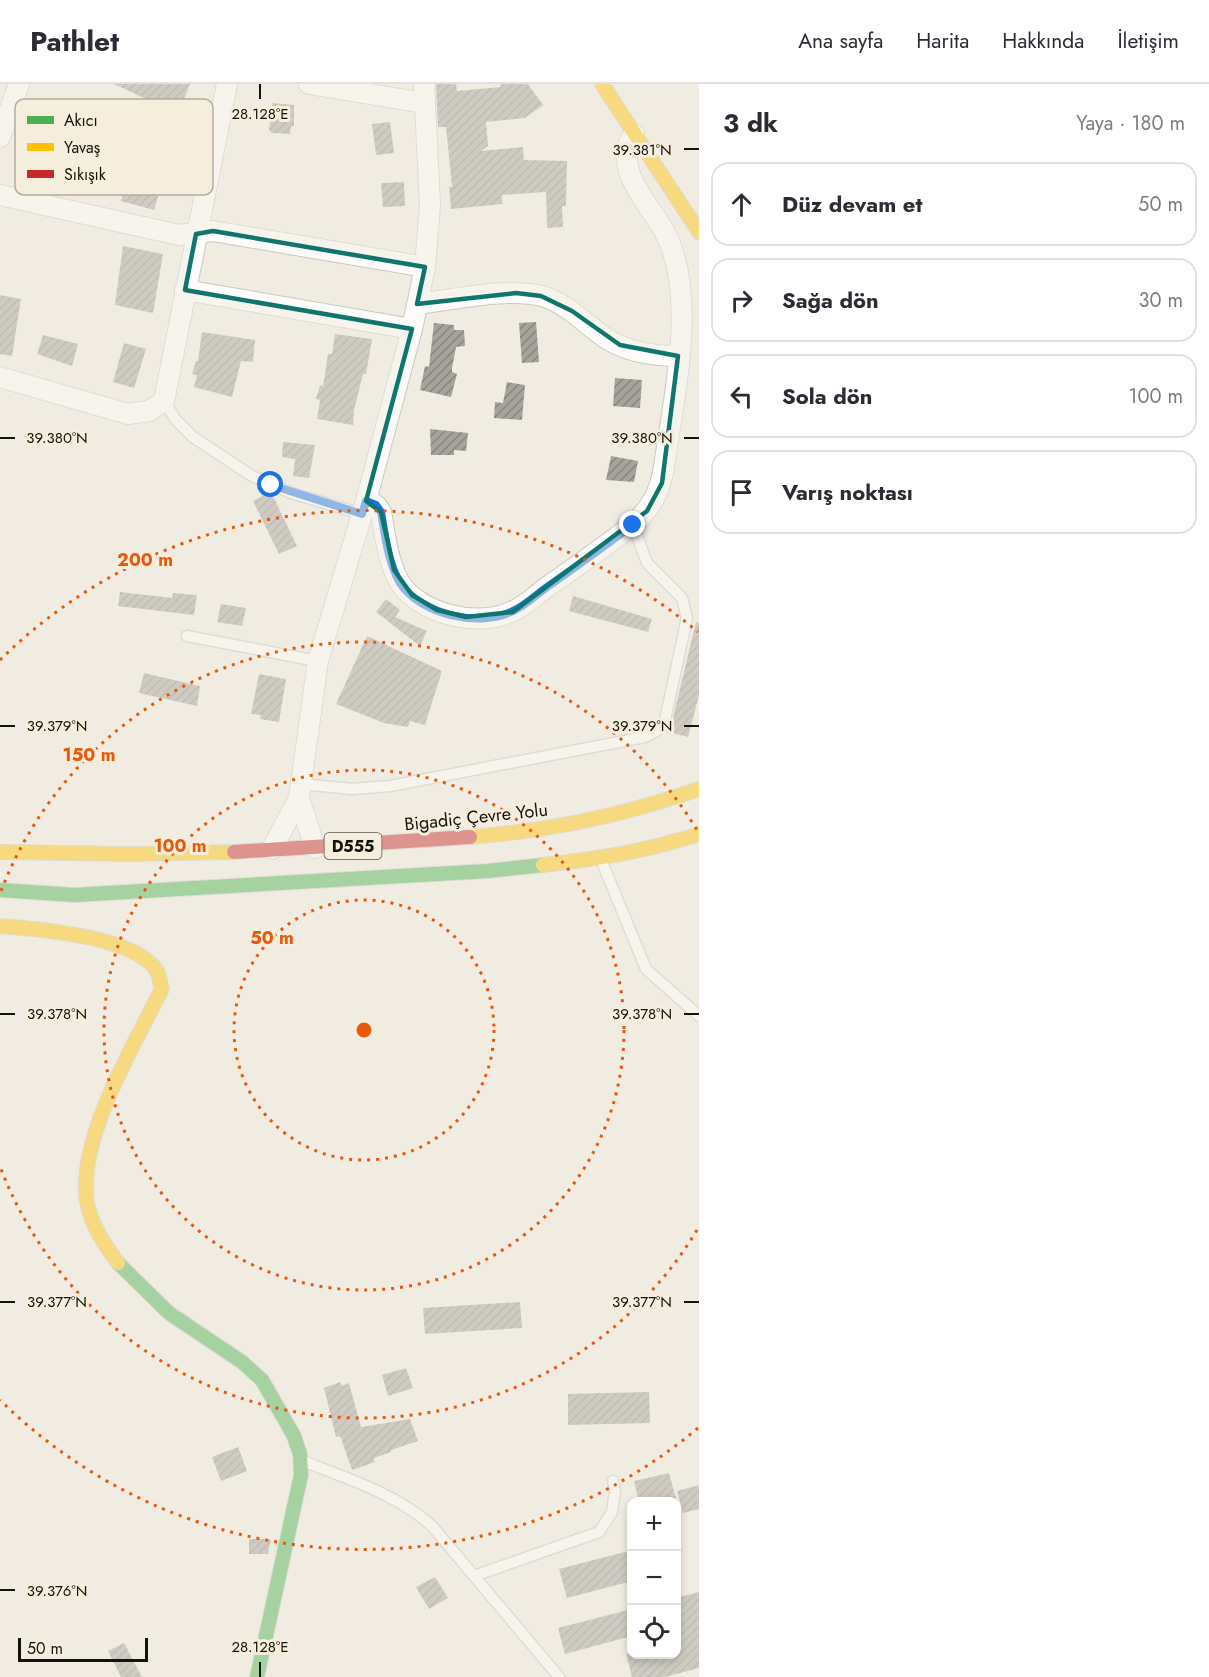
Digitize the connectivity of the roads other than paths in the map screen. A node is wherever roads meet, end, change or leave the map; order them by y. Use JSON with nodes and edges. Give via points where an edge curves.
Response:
{"nodes":[{"id":1,"x":227,"y":84,"type":"edge"},
{"id":2,"x":309,"y":84,"type":"edge"},
{"id":3,"x":602,"y":84,"type":"edge"},
{"id":4,"x":11,"y":88,"type":"edge"},
{"id":5,"x":424,"y":94,"type":"edge"},
{"id":6,"x":634,"y":134,"type":"junction"},
{"id":7,"x":0,"y":137,"type":"edge"},
{"id":8,"x":213,"y":152,"type":"edge"},
{"id":9,"x":0,"y":195,"type":"edge"},
{"id":10,"x":204,"y":195,"type":"edge"},
{"id":11,"x":699,"y":232,"type":"edge"},
{"id":12,"x":196,"y":234,"type":"junction"},
{"id":13,"x":425,"y":267,"type":"junction"},
{"id":14,"x":185,"y":290,"type":"junction"},
{"id":15,"x":417,"y":304,"type":"junction"},
{"id":16,"x":412,"y":329,"type":"junction"},
{"id":17,"x":678,"y":356,"type":"junction"},
{"id":18,"x":0,"y":377,"type":"edge"},
{"id":19,"x":164,"y":401,"type":"junction"},
{"id":20,"x":364,"y":508,"type":"junction"},
{"id":21,"x":633,"y":525,"type":"junction"},
{"id":22,"x":188,"y":636,"type":"dead end"},
{"id":23,"x":318,"y":662,"type":"junction"},
{"id":24,"x":699,"y":789,"type":"edge"},
{"id":25,"x":300,"y":791,"type":"junction"},
{"id":26,"x":699,"y":834,"type":"edge"},
{"id":27,"x":315,"y":848,"type":"junction"},
{"id":28,"x":272,"y":849,"type":"junction"},
{"id":29,"x":0,"y":852,"type":"edge"},
{"id":30,"x":601,"y":859,"type":"junction"},
{"id":31,"x":0,"y":890,"type":"edge"},
{"id":32,"x":0,"y":926,"type":"edge"},
{"id":33,"x":699,"y":1016,"type":"edge"},
{"id":34,"x":302,"y":1460,"type":"junction"},
{"id":35,"x":613,"y":1481,"type":"dead end"},
{"id":36,"x":474,"y":1576,"type":"junction"},
{"id":37,"x":257,"y":1677,"type":"edge"},
{"id":38,"x":559,"y":1677,"type":"edge"}],
"edges":[{"from":1,"to":8,"type":"street"},
{"from":2,"to":5,"type":"street"},
{"from":3,"to":6,"type":"main road"},
{"from":4,"to":7,"type":"street"},
{"from":5,"to":13,"type":"street","via":[[430,205]]},
{"from":6,"to":11,"type":"main road"},
{"from":6,"to":17,"type":"street","via":[[626,150],[626,168],[665,233],[676,262],[681,313]]},
{"from":9,"to":12,"type":"street","via":[[179,235]]},
{"from":10,"to":12,"type":"street"},
{"from":12,"to":13,"type":"street","via":[[213,231]]},
{"from":12,"to":14,"type":"street"},
{"from":13,"to":15,"type":"street"},
{"from":14,"to":16,"type":"street"},
{"from":14,"to":19,"type":"street"},
{"from":15,"to":16,"type":"street"},
{"from":15,"to":17,"type":"street","via":[[516,293],[541,296],[572,311],[620,345],[647,354]]},
{"from":16,"to":20,"type":"street"},
{"from":17,"to":21,"type":"street","via":[[662,483],[647,511]]},
{"from":18,"to":19,"type":"street","via":[[128,414],[149,411]]},
{"from":19,"to":20,"type":"lane","via":[[193,437],[252,476],[291,493]]},
{"from":20,"to":21,"type":"street","via":[[376,505],[381,512],[393,570],[401,585],[424,603],[466,617],[513,612]]},
{"from":20,"to":23,"type":"street"},
{"from":21,"to":25,"type":"lane","via":[[647,563],[682,598],[687,618],[667,712],[656,731],[645,737],[390,786]]},
{"from":22,"to":23,"type":"lane"},
{"from":23,"to":25,"type":"street"},
{"from":24,"to":27,"type":"main road","name":"Bigadiç Çevre Yolu","number":"D555","via":[[583,823],[481,838]]},
{"from":25,"to":27,"type":"street"},
{"from":25,"to":28,"type":"street"},
{"from":26,"to":30,"type":"main road","number":"D555"},
{"from":27,"to":28,"type":"main road","name":"Bigadiç Çevre Yolu","number":"D555"},
{"from":28,"to":29,"type":"main road","name":"Bigadiç Çevre Yolu","number":"D555","via":[[90,855]]},
{"from":30,"to":31,"type":"main road","number":"D555","via":[[488,871],[74,895]]},
{"from":30,"to":33,"type":"lane","via":[[646,969]]},
{"from":32,"to":34,"type":"main road","via":[[52,931],[111,944],[142,957],[158,970],[162,989],[108,1100],[93,1143],[86,1184],[91,1223],[108,1251],[166,1309],[262,1379],[297,1441]]},
{"from":34,"to":36,"type":"lane","via":[[403,1503],[432,1526]]},
{"from":34,"to":37,"type":"main road"},
{"from":35,"to":36,"type":"lane","via":[[612,1512],[599,1532]]},
{"from":36,"to":38,"type":"lane"}]}
